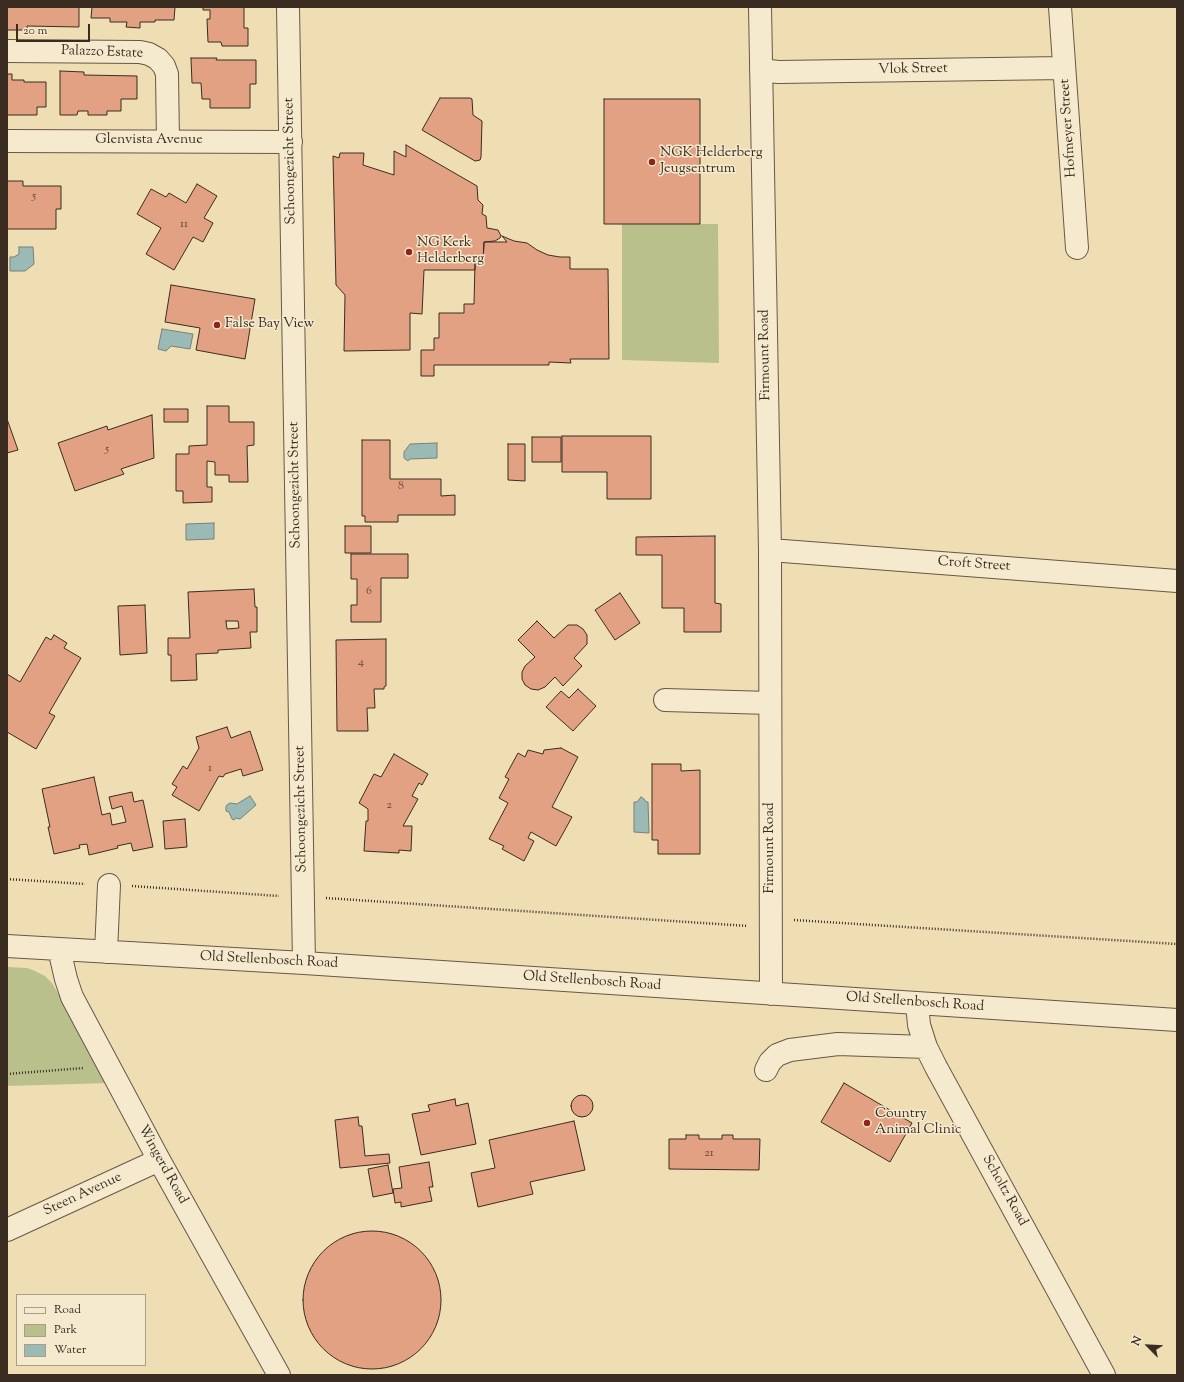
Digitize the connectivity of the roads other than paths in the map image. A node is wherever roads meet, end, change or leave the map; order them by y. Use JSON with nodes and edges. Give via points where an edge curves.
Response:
{"nodes":[{"id":1,"x":288,"y":7,"type":"edge"},
{"id":2,"x":760,"y":7,"type":"edge"},
{"id":3,"x":1060,"y":7,"type":"edge"},
{"id":4,"x":7,"y":51,"type":"edge"},
{"id":5,"x":1064,"y":68,"type":"junction"},
{"id":6,"x":761,"y":70,"type":"junction"},
{"id":7,"x":168,"y":141,"type":"junction"},
{"id":8,"x":7,"y":142,"type":"edge"},
{"id":9,"x":291,"y":142,"type":"junction"},
{"id":10,"x":1077,"y":248,"type":"dead end"},
{"id":11,"x":770,"y":550,"type":"junction"},
{"id":12,"x":1177,"y":581,"type":"edge"},
{"id":13,"x":665,"y":700,"type":"dead end"},
{"id":14,"x":770,"y":702,"type":"junction"},
{"id":15,"x":109,"y":885,"type":"road end"},
{"id":16,"x":7,"y":946,"type":"edge"},
{"id":17,"x":59,"y":949,"type":"junction"},
{"id":18,"x":106,"y":952,"type":"junction"},
{"id":19,"x":304,"y":963,"type":"junction"},
{"id":20,"x":771,"y":994,"type":"junction"},
{"id":21,"x":917,"y":1003,"type":"junction"},
{"id":22,"x":1177,"y":1020,"type":"edge"},
{"id":23,"x":926,"y":1047,"type":"junction"},
{"id":24,"x":766,"y":1070,"type":"dead end"},
{"id":25,"x":159,"y":1160,"type":"junction"},
{"id":26,"x":7,"y":1230,"type":"edge"},
{"id":27,"x":279,"y":1375,"type":"edge"},
{"id":28,"x":1104,"y":1375,"type":"edge"}],
"edges":[{"from":1,"to":9,"type":"street","name":"Schoongezicht Street"},
{"from":2,"to":6,"type":"street","name":"Firmount Road"},
{"from":3,"to":5,"type":"street","name":"Hofmeyer Street"},
{"from":4,"to":7,"type":"street","name":"Palazzo Estate","via":[[140,52],[158,59],[167,74]]},
{"from":5,"to":6,"type":"street","name":"Vlok Street","via":[[778,72]]},
{"from":5,"to":10,"type":"street","name":"Hofmeyer Street"},
{"from":6,"to":11,"type":"street","name":"Firmount Road"},
{"from":7,"to":8,"type":"street","name":"Glenvista Avenue"},
{"from":7,"to":9,"type":"street","name":"Glenvista Avenue"},
{"from":9,"to":19,"type":"street","name":"Schoongezicht Street"},
{"from":11,"to":12,"type":"street","name":"Croft Street"},
{"from":11,"to":14,"type":"street","name":"Firmount Road"},
{"from":13,"to":14,"type":"street"},
{"from":14,"to":20,"type":"street","name":"Firmount Road"},
{"from":15,"to":18,"type":"street"},
{"from":16,"to":17,"type":"street","name":"Old Stellenbosch Road"},
{"from":17,"to":18,"type":"street","name":"Old Stellenbosch Road"},
{"from":17,"to":25,"type":"street","name":"Wingerd Road","via":[[72,997]]},
{"from":18,"to":19,"type":"street","name":"Old Stellenbosch Road"},
{"from":19,"to":20,"type":"street","name":"Old Stellenbosch Road"},
{"from":20,"to":21,"type":"street","name":"Old Stellenbosch Road"},
{"from":21,"to":22,"type":"street","name":"Old Stellenbosch Road"},
{"from":21,"to":23,"type":"street","name":"Scholtz Road","via":[[919,1025]]},
{"from":23,"to":24,"type":"street","via":[[838,1044],[790,1050],[777,1055]]},
{"from":23,"to":28,"type":"street","name":"Scholtz Road"},
{"from":25,"to":26,"type":"street","name":"Steen Avenue"},
{"from":25,"to":27,"type":"street","name":"Wingerd Road"}]}
